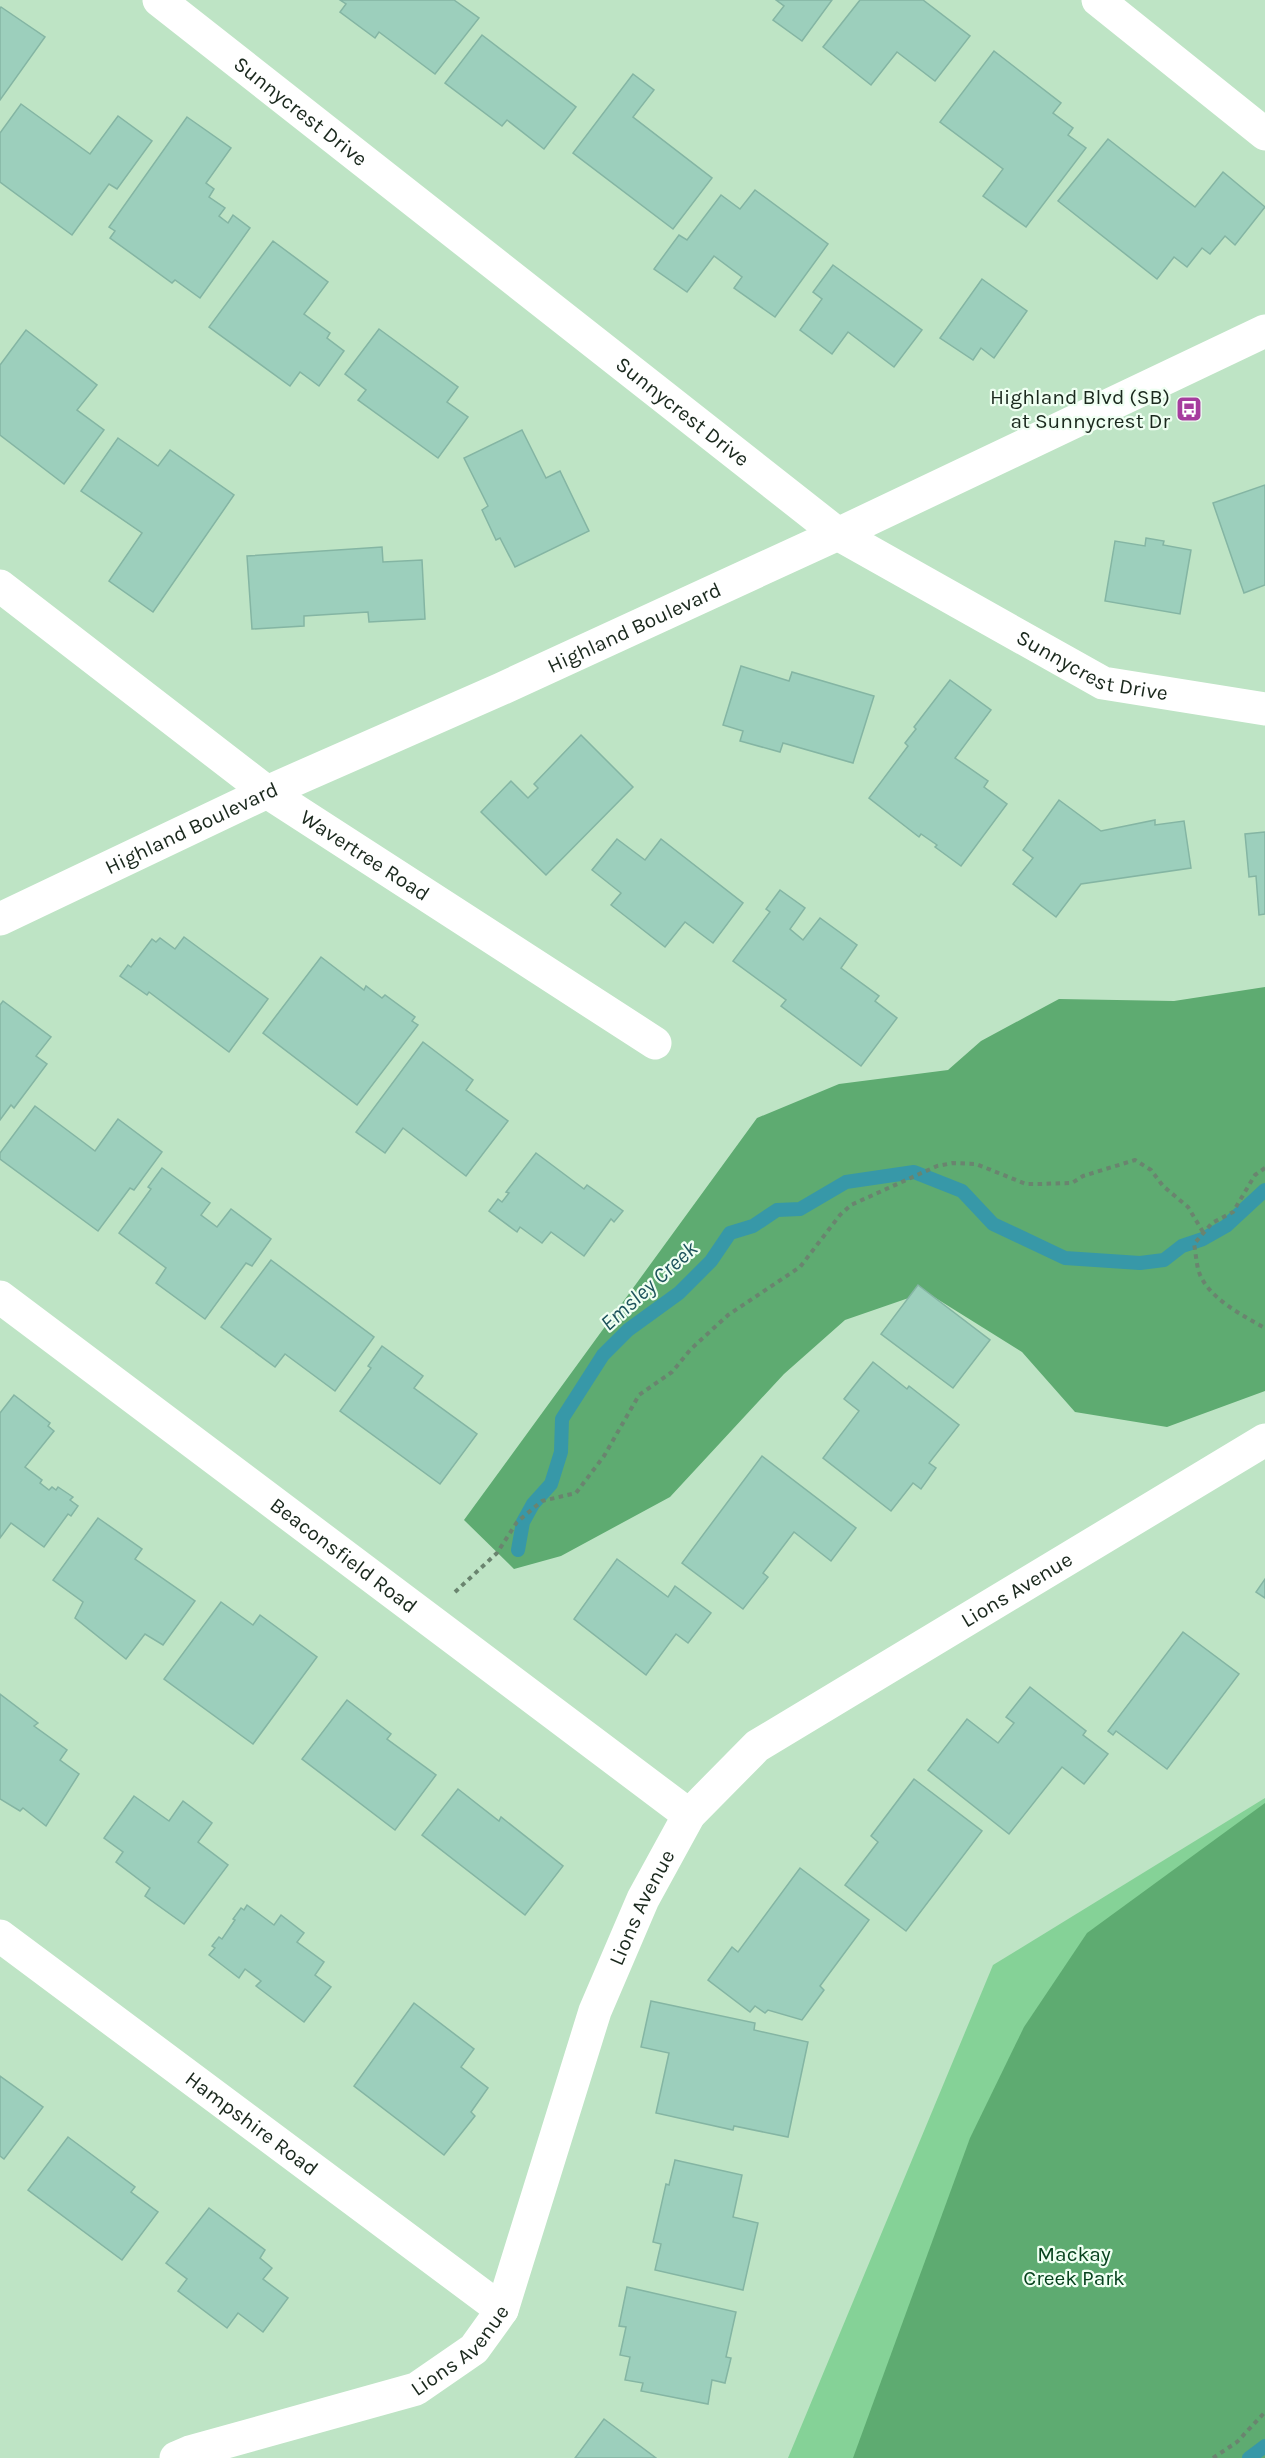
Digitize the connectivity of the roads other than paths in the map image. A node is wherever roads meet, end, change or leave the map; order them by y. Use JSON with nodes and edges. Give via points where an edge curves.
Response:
{"nodes":[{"id":1,"x":159,"y":0,"type":"edge"},
{"id":2,"x":1098,"y":0,"type":"edge"},
{"id":3,"x":1265,"y":134,"type":"edge"},
{"id":4,"x":1265,"y":331,"type":"edge"},
{"id":5,"x":838,"y":534,"type":"junction"},
{"id":6,"x":0,"y":586,"type":"edge"},
{"id":7,"x":1265,"y":709,"type":"edge"},
{"id":8,"x":267,"y":792,"type":"junction"},
{"id":9,"x":0,"y":919,"type":"edge"},
{"id":10,"x":656,"y":1043,"type":"dead end"},
{"id":11,"x":0,"y":1297,"type":"edge"},
{"id":12,"x":1265,"y":1440,"type":"edge"},
{"id":13,"x":688,"y":1815,"type":"junction"},
{"id":14,"x":0,"y":1936,"type":"edge"},
{"id":15,"x":502,"y":2310,"type":"junction"},
{"id":16,"x":176,"y":2458,"type":"edge"}],
"edges":[{"from":1,"to":5,"type":"street","name":"Sunnycrest Drive"},
{"from":2,"to":3,"type":"street"},
{"from":4,"to":5,"type":"street","name":"Highland Boulevard"},
{"from":5,"to":7,"type":"street","name":"Sunnycrest Drive","via":[[1103,683]]},
{"from":5,"to":8,"type":"street","name":"Highland Boulevard"},
{"from":6,"to":8,"type":"street","name":"Wavertree Road"},
{"from":8,"to":9,"type":"street","name":"Highland Boulevard"},
{"from":8,"to":10,"type":"street","name":"Wavertree Road"},
{"from":11,"to":13,"type":"street","name":"Beaconsfield Road"},
{"from":12,"to":13,"type":"street","name":"Lions Avenue","via":[[757,1746]]},
{"from":13,"to":15,"type":"street","name":"Lions Avenue","via":[[642,1899],[595,2011]]},
{"from":14,"to":15,"type":"street","name":"Hampshire Road"},
{"from":15,"to":16,"type":"street","name":"Lions Avenue","via":[[474,2349],[416,2389]]}]}
